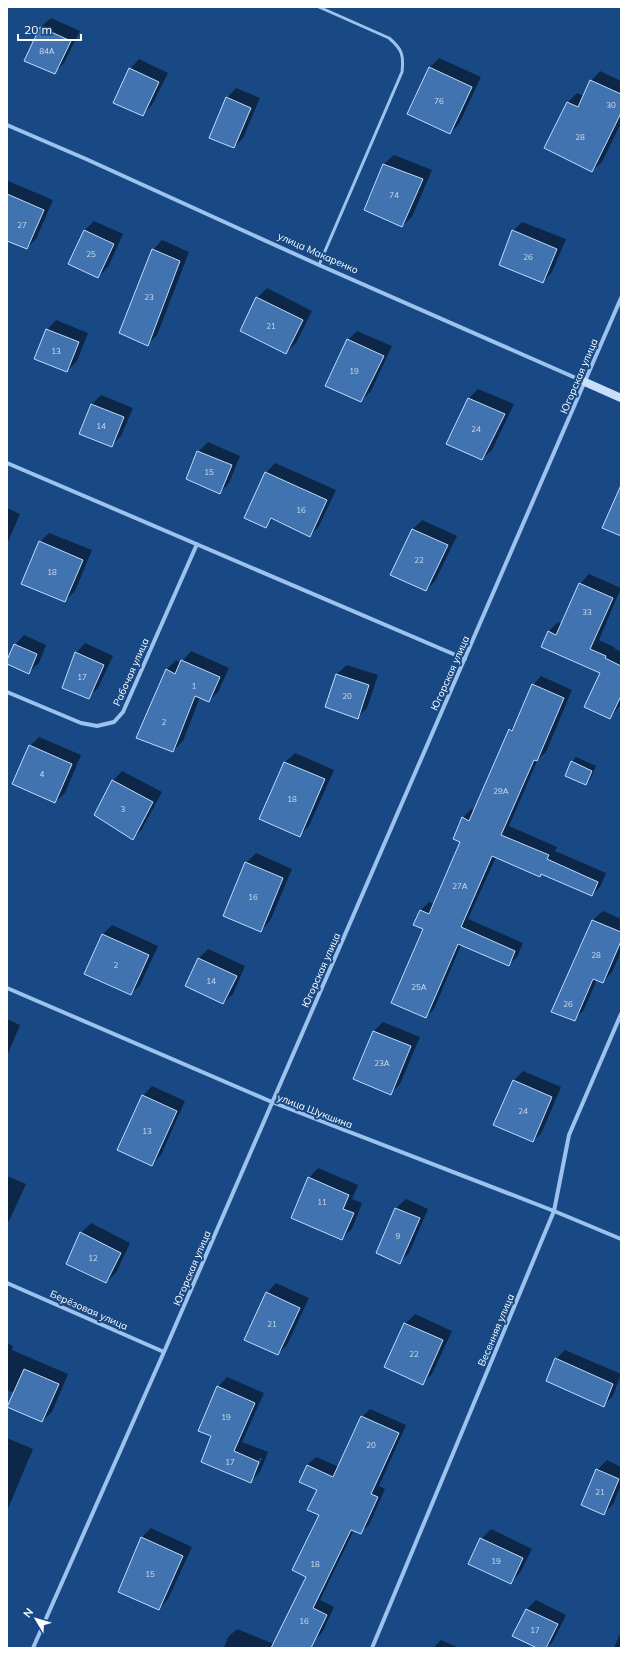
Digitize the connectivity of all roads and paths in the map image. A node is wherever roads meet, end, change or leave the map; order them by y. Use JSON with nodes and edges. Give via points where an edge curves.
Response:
{"nodes":[{"id":1,"x":319,"y":7,"type":"edge"},
{"id":2,"x":7,"y":125,"type":"edge"},
{"id":3,"x":319,"y":265,"type":"junction"},
{"id":4,"x":621,"y":298,"type":"edge"},
{"id":5,"x":585,"y":382,"type":"junction"},
{"id":6,"x":621,"y":398,"type":"edge"},
{"id":7,"x":7,"y":464,"type":"edge"},
{"id":8,"x":197,"y":544,"type":"junction"},
{"id":9,"x":465,"y":659,"type":"junction"},
{"id":10,"x":7,"y":692,"type":"edge"},
{"id":11,"x":7,"y":988,"type":"edge"},
{"id":12,"x":621,"y":1014,"type":"edge"},
{"id":13,"x":272,"y":1102,"type":"junction"},
{"id":14,"x":554,"y":1211,"type":"junction"},
{"id":15,"x":621,"y":1239,"type":"edge"},
{"id":16,"x":7,"y":1283,"type":"edge"},
{"id":17,"x":164,"y":1352,"type":"junction"},
{"id":18,"x":33,"y":1648,"type":"edge"},
{"id":19,"x":372,"y":1648,"type":"edge"}],
"edges":[{"from":1,"to":3,"type":"lane","via":[[389,38],[398,46],[403,60],[402,72]]},
{"from":2,"to":3,"type":"street","name":"улица Макаренко"},
{"from":3,"to":5,"type":"street","name":"улица Макаренко"},
{"from":4,"to":5,"type":"street","name":"Югорская улица"},
{"from":5,"to":6,"type":"street","name":"улица Макаренко"},
{"from":5,"to":9,"type":"street","name":"Югорская улица"},
{"from":7,"to":8,"type":"street"},
{"from":8,"to":9,"type":"street"},
{"from":8,"to":10,"type":"street","name":"Рабочая улица","via":[[122,712],[114,722],[97,726],[81,723]]},
{"from":9,"to":13,"type":"street","name":"Югорская улица"},
{"from":11,"to":13,"type":"street","name":"улица Шукшина"},
{"from":12,"to":14,"type":"street","name":"Весенняя улица","via":[[569,1135]]},
{"from":13,"to":14,"type":"street","name":"улица Шукшина"},
{"from":13,"to":17,"type":"street","name":"Югорская улица"},
{"from":14,"to":15,"type":"street","name":"улица Шукшина"},
{"from":14,"to":19,"type":"street","name":"Весенняя улица"},
{"from":16,"to":17,"type":"street","name":"Берёзовая улица"},
{"from":17,"to":18,"type":"street","name":"Югорская улица"}]}
